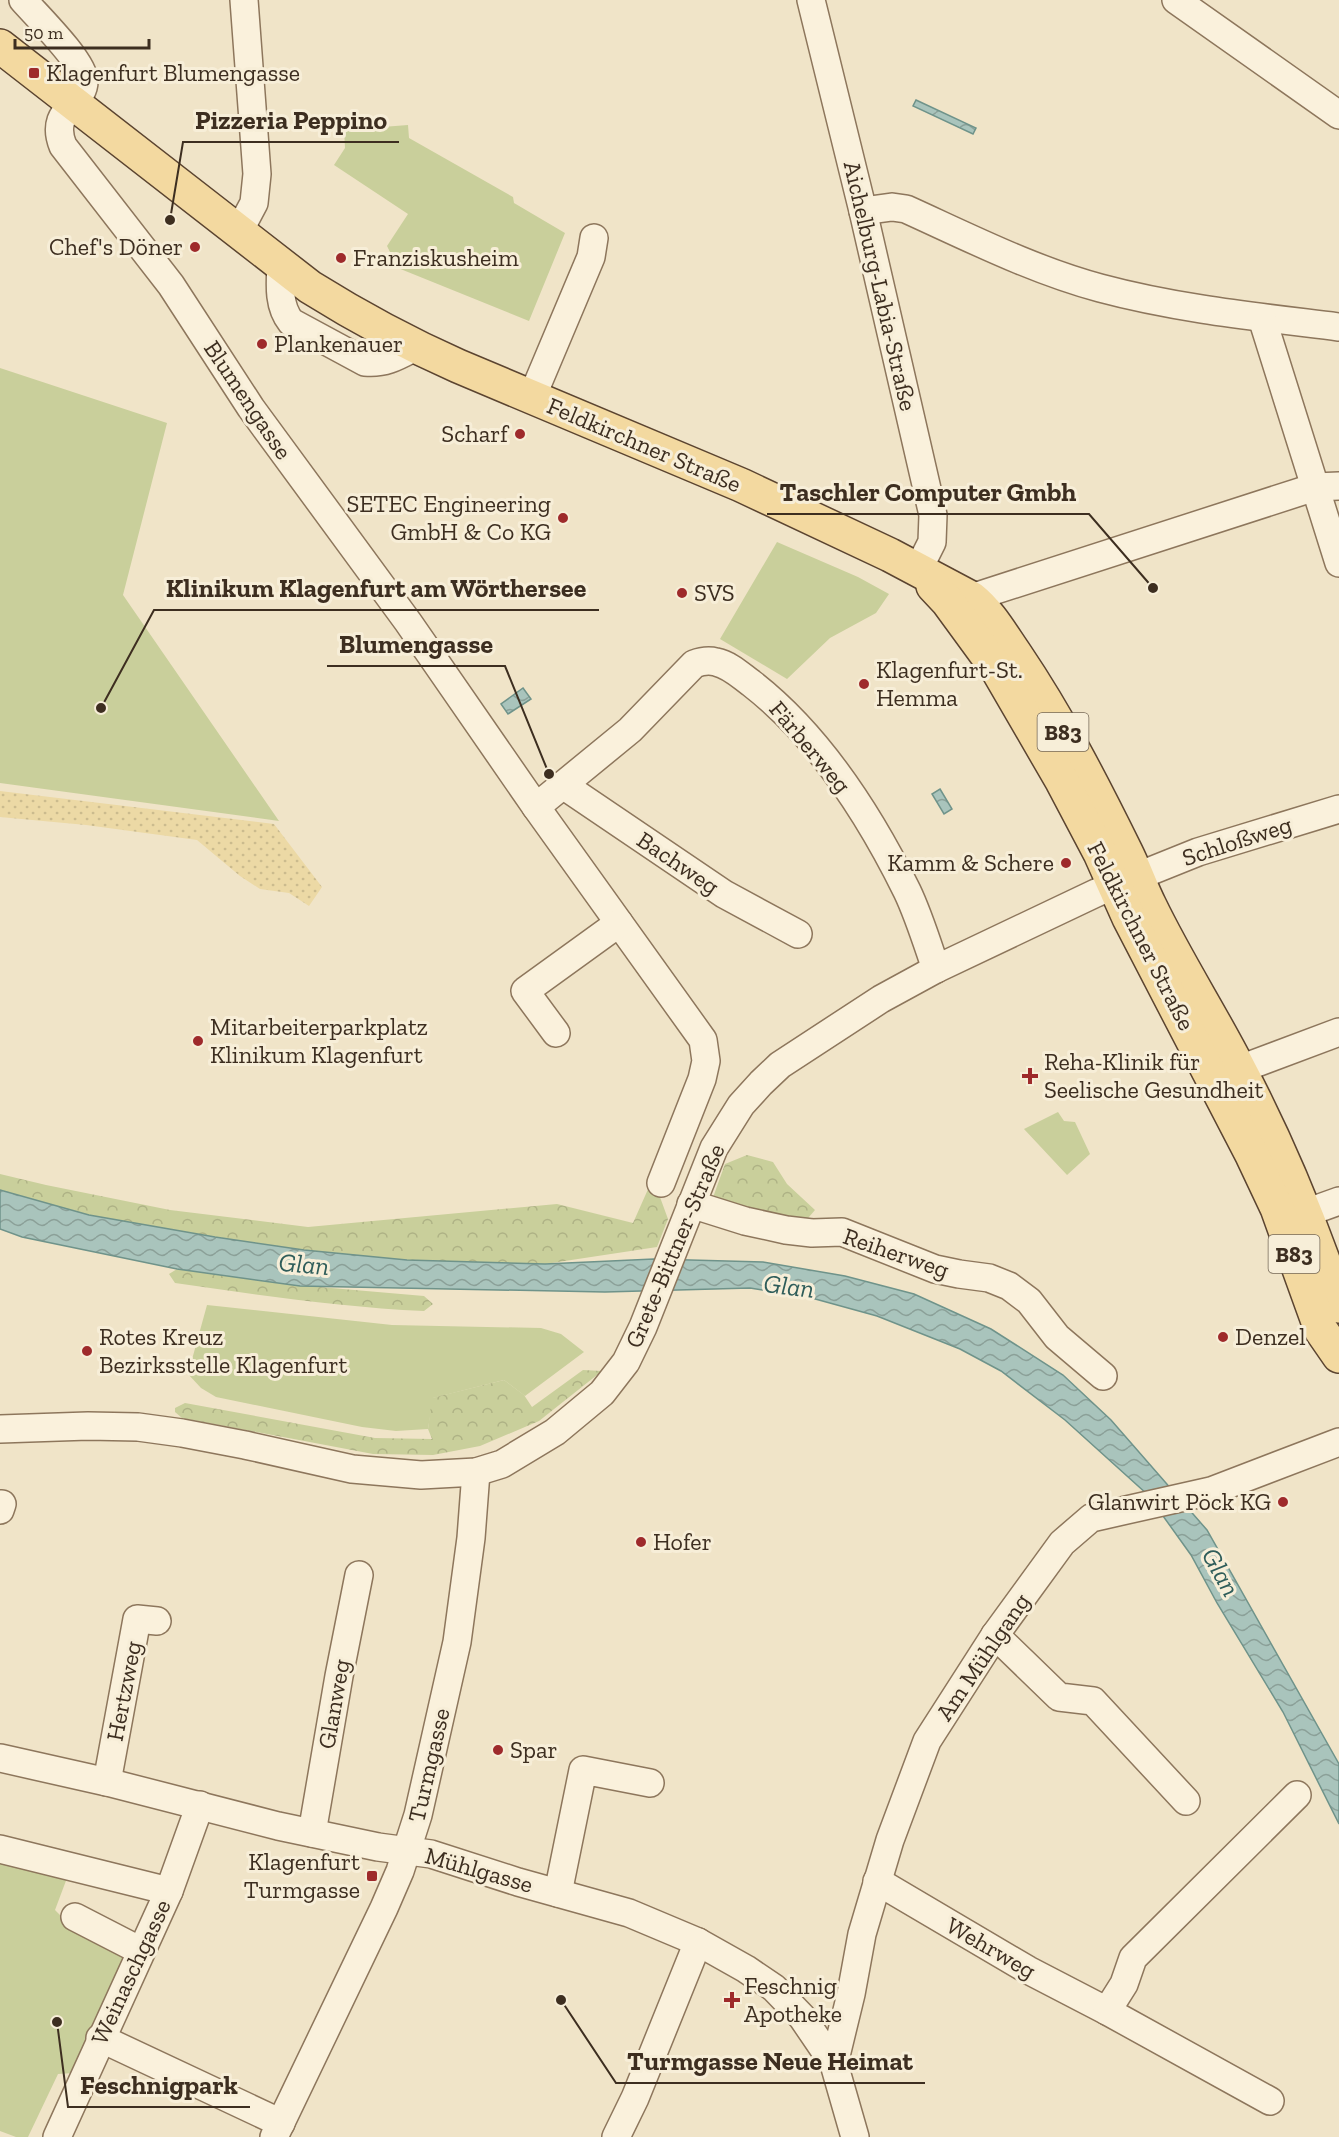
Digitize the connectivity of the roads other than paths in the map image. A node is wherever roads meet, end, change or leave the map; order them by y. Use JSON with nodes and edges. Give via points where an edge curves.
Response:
{"nodes":[{"id":1,"x":23,"y":0,"type":"edge"},
{"id":2,"x":244,"y":0,"type":"edge"},
{"id":3,"x":811,"y":0,"type":"edge"},
{"id":4,"x":1176,"y":0,"type":"edge"},
{"id":5,"x":0,"y":46,"type":"edge"},
{"id":6,"x":72,"y":104,"type":"junction"},
{"id":7,"x":1339,"y":115,"type":"edge"},
{"id":8,"x":863,"y":211,"type":"junction"},
{"id":9,"x":238,"y":233,"type":"junction"},
{"id":10,"x":594,"y":238,"type":"dead end"},
{"id":11,"x":1262,"y":318,"type":"junction"},
{"id":12,"x":1339,"y":327,"type":"edge"},
{"id":13,"x":532,"y":398,"type":"junction"},
{"id":14,"x":1327,"y":487,"type":"edge"},
{"id":15,"x":1339,"y":563,"type":"edge"},
{"id":16,"x":918,"y":570,"type":"junction"},
{"id":17,"x":959,"y":600,"type":"junction"},
{"id":18,"x":563,"y":785,"type":"junction"},
{"id":19,"x":536,"y":807,"type":"junction"},
{"id":20,"x":1339,"y":809,"type":"edge"},
{"id":21,"x":1126,"y":881,"type":"junction"},
{"id":22,"x":619,"y":923,"type":"junction"},
{"id":23,"x":798,"y":934,"type":"dead end"},
{"id":24,"x":936,"y":969,"type":"junction"},
{"id":25,"x":1339,"y":1032,"type":"edge"},
{"id":26,"x":556,"y":1033,"type":"dead end"},
{"id":27,"x":1226,"y":1074,"type":"junction"},
{"id":28,"x":661,"y":1184,"type":"dead end"},
{"id":29,"x":1339,"y":1202,"type":"edge"},
{"id":30,"x":691,"y":1204,"type":"junction"},
{"id":31,"x":1294,"y":1218,"type":"junction"},
{"id":32,"x":1339,"y":1306,"type":"edge"},
{"id":33,"x":1339,"y":1356,"type":"edge"},
{"id":34,"x":1102,"y":1376,"type":"dead end"},
{"id":35,"x":0,"y":1429,"type":"edge"},
{"id":36,"x":1339,"y":1442,"type":"edge"},
{"id":37,"x":476,"y":1472,"type":"junction"},
{"id":38,"x":359,"y":1575,"type":"dead end"},
{"id":39,"x":157,"y":1621,"type":"dead end"},
{"id":40,"x":994,"y":1635,"type":"junction"},
{"id":41,"x":0,"y":1758,"type":"edge"},
{"id":42,"x":107,"y":1782,"type":"junction"},
{"id":43,"x":650,"y":1783,"type":"dead end"},
{"id":44,"x":1297,"y":1795,"type":"dead end"},
{"id":45,"x":1186,"y":1801,"type":"dead end"},
{"id":46,"x":200,"y":1805,"type":"junction"},
{"id":47,"x":312,"y":1833,"type":"junction"},
{"id":48,"x":0,"y":1849,"type":"edge"},
{"id":49,"x":407,"y":1850,"type":"junction"},
{"id":50,"x":877,"y":1881,"type":"junction"},
{"id":51,"x":169,"y":1891,"type":"junction"},
{"id":52,"x":558,"y":1893,"type":"junction"},
{"id":53,"x":75,"y":1917,"type":"dead end"},
{"id":54,"x":698,"y":1942,"type":"junction"},
{"id":55,"x":141,"y":1951,"type":"junction"},
{"id":56,"x":1107,"y":2011,"type":"junction"},
{"id":57,"x":100,"y":2038,"type":"junction"},
{"id":58,"x":834,"y":2064,"type":"junction"},
{"id":59,"x":1270,"y":2101,"type":"dead end"},
{"id":60,"x":277,"y":2130,"type":"edge"},
{"id":61,"x":57,"y":2137,"type":"edge"},
{"id":62,"x":616,"y":2137,"type":"edge"},
{"id":63,"x":855,"y":2137,"type":"edge"}],
"edges":[{"from":1,"to":6,"type":"street","name":"Blumengasse","via":[[82,72],[82,89]]},
{"from":2,"to":9,"type":"street","via":[[257,174],[254,203]]},
{"from":3,"to":8,"type":"street","name":"Aichelburg-Labia-Straße"},
{"from":4,"to":7,"type":"street"},
{"from":5,"to":6,"type":"main road","name":"Feldkirchner Straße"},
{"from":6,"to":9,"type":"main road","name":"Feldkirchner Straße"},
{"from":6,"to":19,"type":"street","name":"Blumengasse","via":[[60,122],[58,134],[63,146],[171,285],[251,408],[408,622]]},
{"from":8,"to":11,"type":"street","via":[[906,209],[1025,263],[1100,288]]},
{"from":8,"to":16,"type":"street","name":"Aichelburg-Labia-Straße","via":[[933,515],[932,542]]},
{"from":9,"to":13,"type":"main road","name":"Feldkirchner Straße","via":[[359,318]]},
{"from":10,"to":13,"type":"street","name":"Feldkirchner Straße","via":[[591,256]]},
{"from":11,"to":12,"type":"street"},
{"from":11,"to":14,"type":"street"},
{"from":13,"to":16,"type":"main road","name":"Feldkirchner Straße","via":[[699,466]]},
{"from":14,"to":15,"type":"street"},
{"from":14,"to":17,"type":"street"},
{"from":16,"to":17,"type":"main road","name":"Feldkirchner Straße","number":"B83"},
{"from":17,"to":21,"type":"main road","name":"Feldkirchner Straße","number":"B83","via":[[1062,781]]},
{"from":18,"to":19,"type":"street","name":"Färberweg"},
{"from":18,"to":23,"type":"street","name":"Bachweg","via":[[724,894]]},
{"from":18,"to":24,"type":"street","name":"Färberweg","via":[[630,730],[694,664],[718,662],[775,702],[836,773],[906,890]]},
{"from":19,"to":22,"type":"street","name":"Blumengasse"},
{"from":20,"to":21,"type":"street","name":"Schloßweg","via":[[1198,852]]},
{"from":21,"to":24,"type":"street","name":"Grete-Bittner-Straße"},
{"from":21,"to":27,"type":"main road","name":"Feldkirchner Straße","number":"B83","via":[[1150,906]]},
{"from":22,"to":26,"type":"street","via":[[525,991]]},
{"from":22,"to":28,"type":"street","name":"Blumengasse","via":[[703,1040],[706,1061],[702,1079]]},
{"from":24,"to":30,"type":"street","name":"Grete-Bittner-Straße","via":[[808,1046],[761,1083],[725,1128]]},
{"from":25,"to":27,"type":"street"},
{"from":27,"to":31,"type":"main road","name":"Feldkirchner Straße","number":"B83","via":[[1276,1144]]},
{"from":29,"to":31,"type":"street"},
{"from":30,"to":34,"type":"street","name":"Reiherweg","via":[[786,1230],[842,1232],[935,1269],[989,1278],[1010,1286],[1029,1301],[1057,1337]]},
{"from":30,"to":37,"type":"street","name":"Grete-Bittner-Straße","via":[[644,1327],[626,1362],[602,1392],[555,1432],[502,1464]]},
{"from":31,"to":32,"type":"main road","name":"Feldkirchner Straße","number":"B83"},
{"from":31,"to":33,"type":"main road","name":"Feldkirchner Straße","number":"B83","via":[[1321,1330]]},
{"from":35,"to":37,"type":"street","name":"Grete-Bittner-Straße","via":[[138,1427],[245,1444],[352,1469],[421,1475]]},
{"from":36,"to":40,"type":"street","name":"Am Mühlgang","via":[[1211,1491],[1091,1518],[1062,1543]]},
{"from":37,"to":49,"type":"street","name":"Turmgasse","via":[[457,1642],[426,1785]]},
{"from":38,"to":47,"type":"street","name":"Glanweg"},
{"from":39,"to":42,"type":"street","name":"Hertzweg","via":[[137,1619]]},
{"from":40,"to":45,"type":"street","via":[[1059,1697],[1093,1701]]},
{"from":40,"to":50,"type":"street","name":"Am Mühlgang","via":[[927,1741]]},
{"from":41,"to":42,"type":"street","name":"Mühlgasse"},
{"from":42,"to":46,"type":"street","name":"Mühlgasse"},
{"from":43,"to":52,"type":"street","via":[[583,1770]]},
{"from":44,"to":56,"type":"street","via":[[1133,1958],[1124,1984]]},
{"from":46,"to":47,"type":"street","name":"Mühlgasse"},
{"from":46,"to":51,"type":"street","name":"Weinaschgasse"},
{"from":47,"to":49,"type":"street","name":"Mühlgasse"},
{"from":48,"to":51,"type":"street"},
{"from":49,"to":52,"type":"street","name":"Mühlgasse"},
{"from":49,"to":60,"type":"street","name":"Turmgasse","via":[[384,1908]]},
{"from":50,"to":56,"type":"street","name":"Wehrweg","via":[[1028,1970]]},
{"from":50,"to":58,"type":"street","name":"Am Mühlgang"},
{"from":51,"to":55,"type":"street","name":"Weinaschgasse"},
{"from":52,"to":54,"type":"street","name":"Mühlgasse","via":[[629,1913]]},
{"from":53,"to":55,"type":"street"},
{"from":54,"to":58,"type":"street","name":"Mühlgasse","via":[[774,1988],[802,2017]]},
{"from":54,"to":62,"type":"street"},
{"from":55,"to":57,"type":"street","name":"Weinaschgasse"},
{"from":56,"to":59,"type":"street","name":"Wehrweg"},
{"from":57,"to":60,"type":"street"},
{"from":57,"to":61,"type":"street","name":"Weinaschgasse"},
{"from":58,"to":63,"type":"street","name":"Mühlgasse"}]}
